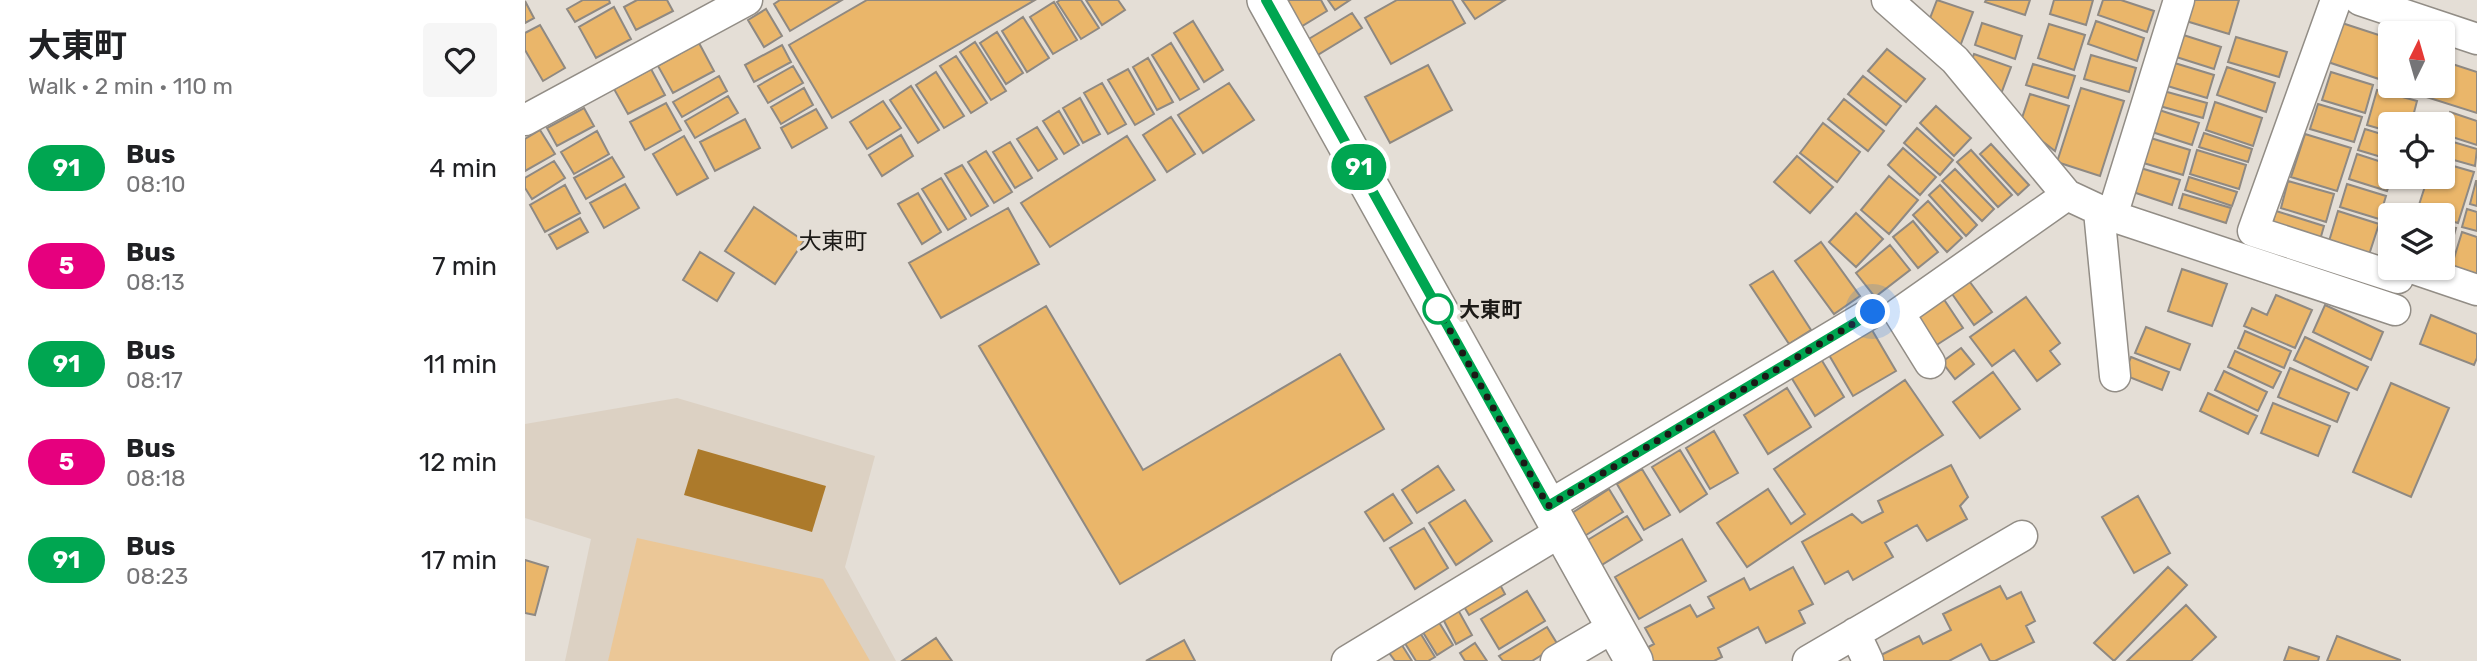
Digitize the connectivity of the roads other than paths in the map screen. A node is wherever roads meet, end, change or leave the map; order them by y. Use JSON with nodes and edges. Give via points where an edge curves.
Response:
{"nodes":[{"id":1,"x":747,"y":0,"type":"edge"},
{"id":2,"x":1266,"y":0,"type":"edge"},
{"id":3,"x":1887,"y":0,"type":"edge"},
{"id":4,"x":2179,"y":0,"type":"edge"},
{"id":5,"x":2336,"y":0,"type":"edge"},
{"id":6,"x":2360,"y":0,"type":"edge"},
{"id":7,"x":2477,"y":39,"type":"edge"},
{"id":8,"x":525,"y":120,"type":"edge"},
{"id":9,"x":2067,"y":195,"type":"junction"},
{"id":10,"x":2106,"y":213,"type":"junction"},
{"id":11,"x":2378,"y":272,"type":"edge"},
{"id":12,"x":2447,"y":280,"type":"edge"},
{"id":13,"x":2477,"y":290,"type":"edge"},
{"id":14,"x":2395,"y":310,"type":"dead end"},
{"id":15,"x":1873,"y":312,"type":"dead end"},
{"id":16,"x":1930,"y":363,"type":"dead end"},
{"id":17,"x":2115,"y":376,"type":"dead end"},
{"id":18,"x":1555,"y":518,"type":"junction"},
{"id":19,"x":2022,"y":536,"type":"dead end"},
{"id":20,"x":1614,"y":627,"type":"junction"},
{"id":21,"x":1855,"y":633,"type":"junction"},
{"id":22,"x":1347,"y":661,"type":"edge"},
{"id":23,"x":1556,"y":661,"type":"edge"},
{"id":24,"x":1634,"y":661,"type":"edge"},
{"id":25,"x":1808,"y":661,"type":"edge"},
{"id":26,"x":1868,"y":661,"type":"edge"}],
"edges":[{"from":1,"to":8,"type":"street"},
{"from":2,"to":18,"type":"street"},
{"from":3,"to":9,"type":"street","via":[[1955,60]]},
{"from":4,"to":10,"type":"street"},
{"from":5,"to":11,"type":"street","via":[[2253,231]]},
{"from":6,"to":7,"type":"street"},
{"from":9,"to":10,"type":"street"},
{"from":9,"to":16,"type":"street","via":[[1899,313]]},
{"from":10,"to":14,"type":"street"},
{"from":10,"to":17,"type":"street"},
{"from":12,"to":13,"type":"street"},
{"from":15,"to":18,"type":"street"},
{"from":18,"to":20,"type":"street"},
{"from":18,"to":22,"type":"street"},
{"from":19,"to":21,"type":"street"},
{"from":20,"to":23,"type":"street"},
{"from":20,"to":24,"type":"street"},
{"from":21,"to":25,"type":"street"},
{"from":21,"to":26,"type":"street"}]}
